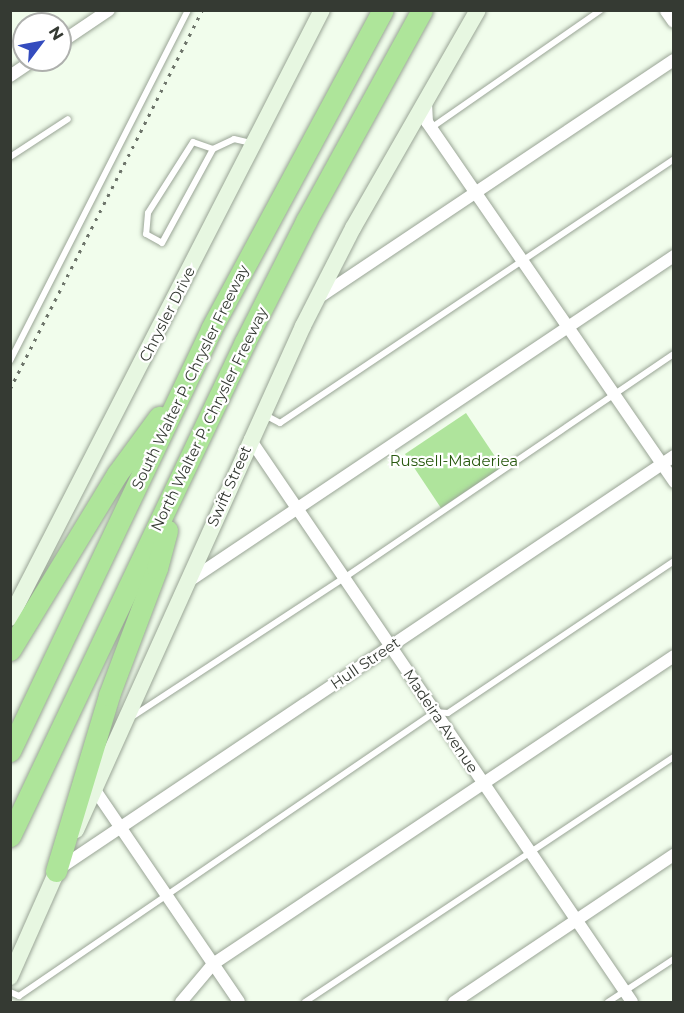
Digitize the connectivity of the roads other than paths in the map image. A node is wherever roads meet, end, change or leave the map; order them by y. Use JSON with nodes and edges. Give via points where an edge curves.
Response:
{"nodes":[{"id":1,"x":109,"y":10,"type":"edge"},
{"id":2,"x":188,"y":10,"type":"edge"},
{"id":3,"x":322,"y":10,"type":"edge"},
{"id":4,"x":383,"y":10,"type":"edge"},
{"id":5,"x":422,"y":10,"type":"edge"},
{"id":6,"x":478,"y":10,"type":"edge"},
{"id":7,"x":601,"y":10,"type":"edge"},
{"id":8,"x":667,"y":10,"type":"edge"},
{"id":9,"x":674,"y":20,"type":"edge"},
{"id":10,"x":72,"y":35,"type":"edge"},
{"id":11,"x":674,"y":60,"type":"edge"},
{"id":12,"x":426,"y":100,"type":"junction"},
{"id":13,"x":417,"y":117,"type":"junction"},
{"id":14,"x":68,"y":119,"type":"dead end"},
{"id":15,"x":431,"y":128,"type":"junction"},
{"id":16,"x":254,"y":144,"type":"junction"},
{"id":17,"x":213,"y":149,"type":"junction"},
{"id":18,"x":10,"y":157,"type":"edge"},
{"id":19,"x":674,"y":159,"type":"edge"},
{"id":20,"x":476,"y":192,"type":"junction"},
{"id":21,"x":674,"y":256,"type":"edge"},
{"id":22,"x":522,"y":261,"type":"junction"},
{"id":23,"x":317,"y":299,"type":"junction"},
{"id":24,"x":568,"y":327,"type":"junction"},
{"id":25,"x":674,"y":354,"type":"edge"},
{"id":26,"x":10,"y":361,"type":"edge"},
{"id":27,"x":189,"y":376,"type":"junction"},
{"id":28,"x":614,"y":394,"type":"junction"},
{"id":29,"x":261,"y":414,"type":"junction"},
{"id":30,"x":250,"y":439,"type":"junction"},
{"id":31,"x":674,"y":456,"type":"edge"},
{"id":32,"x":662,"y":464,"type":"junction"},
{"id":33,"x":184,"y":471,"type":"junction"},
{"id":34,"x":674,"y":482,"type":"edge"},
{"id":35,"x":297,"y":508,"type":"junction"},
{"id":36,"x":674,"y":561,"type":"edge"},
{"id":37,"x":344,"y":578,"type":"junction"},
{"id":38,"x":187,"y":583,"type":"junction"},
{"id":39,"x":10,"y":618,"type":"edge"},
{"id":40,"x":390,"y":646,"type":"junction"},
{"id":41,"x":10,"y":650,"type":"edge"},
{"id":42,"x":674,"y":656,"type":"edge"},
{"id":43,"x":435,"y":712,"type":"junction"},
{"id":44,"x":125,"y":720,"type":"junction"},
{"id":45,"x":10,"y":751,"type":"edge"},
{"id":46,"x":674,"y":756,"type":"edge"},
{"id":47,"x":484,"y":783,"type":"junction"},
{"id":48,"x":95,"y":790,"type":"junction"},
{"id":49,"x":120,"y":828,"type":"junction"},
{"id":50,"x":10,"y":836,"type":"edge"},
{"id":51,"x":531,"y":853,"type":"junction"},
{"id":52,"x":674,"y":855,"type":"edge"},
{"id":53,"x":56,"y":871,"type":"junction"},
{"id":54,"x":166,"y":894,"type":"junction"},
{"id":55,"x":577,"y":920,"type":"junction"},
{"id":56,"x":674,"y":959,"type":"edge"},
{"id":57,"x":213,"y":964,"type":"junction"},
{"id":58,"x":10,"y":977,"type":"edge"},
{"id":59,"x":625,"y":991,"type":"junction"},
{"id":60,"x":10,"y":992,"type":"edge"},
{"id":61,"x":181,"y":1002,"type":"edge"},
{"id":62,"x":239,"y":1002,"type":"edge"},
{"id":63,"x":305,"y":1002,"type":"edge"},
{"id":64,"x":454,"y":1002,"type":"edge"},
{"id":65,"x":608,"y":1002,"type":"edge"},
{"id":66,"x":632,"y":1002,"type":"edge"}],
"edges":[{"from":1,"to":10,"type":"street"},
{"from":2,"to":26,"type":"lane"},
{"from":3,"to":16,"type":"main road","name":"Chrysler Drive"},
{"from":4,"to":27,"type":"highway","name":"South Walter P. Chrysler Freeway","via":[[262,231]]},
{"from":5,"to":33,"type":"highway","name":"North Walter P. Chrysler Freeway","via":[[306,221]]},
{"from":6,"to":12,"type":"main road","name":"Swift Street"},
{"from":7,"to":15,"type":"lane"},
{"from":8,"to":9,"type":"street"},
{"from":11,"to":20,"type":"street"},
{"from":12,"to":13,"type":"main road","name":"Swift Street"},
{"from":12,"to":15,"type":"street","via":[[425,117]]},
{"from":13,"to":15,"type":"street"},
{"from":13,"to":23,"type":"main road","name":"Swift Street"},
{"from":14,"to":18,"type":"lane"},
{"from":15,"to":20,"type":"street"},
{"from":16,"to":17,"type":"lane","via":[[234,140]]},
{"from":16,"to":39,"type":"main road","name":"Chrysler Drive"},
{"from":17,"to":17,"type":"lane","via":[[162,243],[146,234],[148,213],[193,142]]},
{"from":19,"to":22,"type":"lane"},
{"from":20,"to":22,"type":"street"},
{"from":20,"to":23,"type":"street"},
{"from":21,"to":24,"type":"street"},
{"from":22,"to":24,"type":"street"},
{"from":22,"to":29,"type":"lane","via":[[280,423]]},
{"from":23,"to":29,"type":"main road","name":"Swift Street"},
{"from":24,"to":28,"type":"street"},
{"from":24,"to":35,"type":"street"},
{"from":25,"to":28,"type":"lane"},
{"from":27,"to":41,"type":"highway","via":[[117,474]]},
{"from":27,"to":45,"type":"highway","name":"South Walter P. Chrysler Freeway"},
{"from":28,"to":32,"type":"street"},
{"from":28,"to":37,"type":"lane"},
{"from":29,"to":30,"type":"main road","name":"Swift Street"},
{"from":30,"to":35,"type":"street","name":"Madeira Avenue"},
{"from":30,"to":38,"type":"main road","name":"Swift Street"},
{"from":31,"to":32,"type":"street","name":"Hull Street"},
{"from":32,"to":34,"type":"street"},
{"from":32,"to":40,"type":"street","name":"Hull Street"},
{"from":33,"to":50,"type":"highway","name":"North Walter P. Chrysler Freeway"},
{"from":33,"to":53,"type":"highway","via":[[157,568],[109,695]]},
{"from":35,"to":37,"type":"street","name":"Madeira Avenue"},
{"from":35,"to":38,"type":"street"},
{"from":36,"to":43,"type":"lane","via":[[448,713]]},
{"from":37,"to":40,"type":"street","name":"Madeira Avenue"},
{"from":37,"to":44,"type":"lane"},
{"from":38,"to":44,"type":"main road","name":"Swift Street"},
{"from":40,"to":43,"type":"street","name":"Madeira Avenue"},
{"from":40,"to":49,"type":"street","name":"Hull Street"},
{"from":42,"to":47,"type":"street"},
{"from":43,"to":47,"type":"street","name":"Madeira Avenue"},
{"from":43,"to":54,"type":"lane"},
{"from":44,"to":48,"type":"main road","name":"Swift Street"},
{"from":46,"to":51,"type":"lane"},
{"from":47,"to":51,"type":"street","name":"Madeira Avenue"},
{"from":47,"to":57,"type":"street"},
{"from":48,"to":49,"type":"street"},
{"from":48,"to":53,"type":"main road","name":"Swift Street"},
{"from":49,"to":53,"type":"street","name":"Hull Street"},
{"from":49,"to":54,"type":"street"},
{"from":51,"to":55,"type":"street","name":"Madeira Avenue"},
{"from":51,"to":63,"type":"lane"},
{"from":52,"to":55,"type":"street"},
{"from":53,"to":58,"type":"main road","name":"Swift Street"},
{"from":54,"to":57,"type":"street"},
{"from":54,"to":60,"type":"lane","via":[[20,996]]},
{"from":55,"to":59,"type":"street","name":"Madeira Avenue"},
{"from":55,"to":64,"type":"street"},
{"from":56,"to":59,"type":"lane"},
{"from":57,"to":61,"type":"street"},
{"from":57,"to":62,"type":"street"},
{"from":59,"to":65,"type":"lane"},
{"from":59,"to":66,"type":"street","name":"Madeira Avenue"}]}
